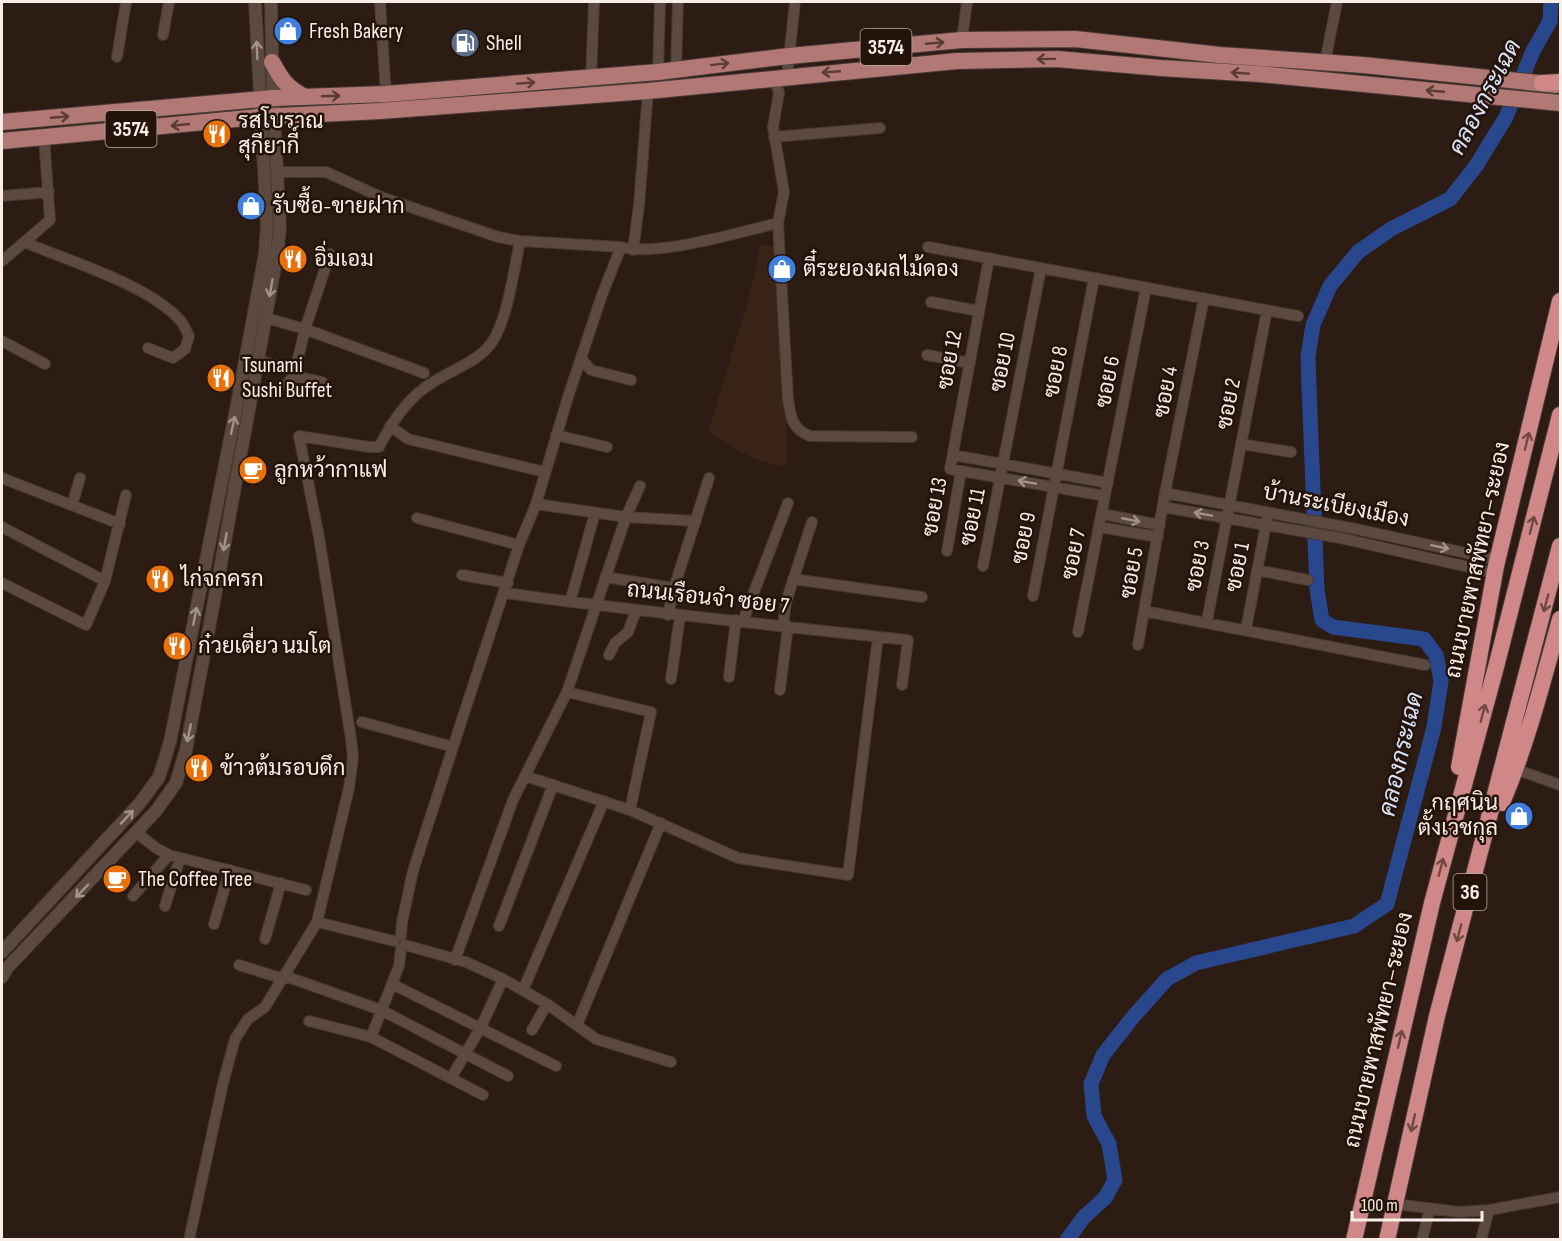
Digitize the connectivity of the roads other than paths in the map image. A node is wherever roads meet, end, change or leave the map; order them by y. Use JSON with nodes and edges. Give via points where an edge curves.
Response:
{"nodes":[{"id":1,"x":126,"y":2,"type":"edge"},
{"id":2,"x":169,"y":2,"type":"edge"},
{"id":3,"x":255,"y":2,"type":"edge"},
{"id":4,"x":271,"y":2,"type":"edge"},
{"id":5,"x":380,"y":2,"type":"edge"},
{"id":6,"x":387,"y":2,"type":"edge"},
{"id":7,"x":594,"y":2,"type":"edge"},
{"id":8,"x":660,"y":2,"type":"edge"},
{"id":9,"x":678,"y":2,"type":"edge"},
{"id":10,"x":795,"y":2,"type":"edge"},
{"id":11,"x":967,"y":2,"type":"edge"},
{"id":12,"x":1337,"y":2,"type":"edge"},
{"id":13,"x":163,"y":36,"type":"dead end"},
{"id":14,"x":962,"y":40,"type":"junction"},
{"id":15,"x":789,"y":56,"type":"junction"},
{"id":16,"x":117,"y":57,"type":"dead end"},
{"id":17,"x":272,"y":62,"type":"junction"},
{"id":18,"x":1325,"y":62,"type":"junction"},
{"id":19,"x":676,"y":70,"type":"junction"},
{"id":20,"x":658,"y":72,"type":"junction"},
{"id":21,"x":781,"y":77,"type":"junction"},
{"id":22,"x":591,"y":78,"type":"junction"},
{"id":23,"x":1537,"y":83,"type":"joint"},
{"id":24,"x":1560,"y":84,"type":"edge"},
{"id":25,"x":648,"y":91,"type":"junction"},
{"id":26,"x":389,"y":93,"type":"junction"},
{"id":27,"x":305,"y":97,"type":"junction"},
{"id":28,"x":266,"y":98,"type":"junction"},
{"id":29,"x":1560,"y":103,"type":"edge"},
{"id":30,"x":267,"y":116,"type":"junction"},
{"id":31,"x":2,"y":122,"type":"edge"},
{"id":32,"x":880,"y":128,"type":"dead end"},
{"id":33,"x":44,"y":137,"type":"junction"},
{"id":34,"x":774,"y":137,"type":"junction"},
{"id":35,"x":2,"y":141,"type":"edge"},
{"id":36,"x":277,"y":172,"type":"junction"},
{"id":37,"x":49,"y":192,"type":"junction"},
{"id":38,"x":2,"y":196,"type":"edge"},
{"id":39,"x":778,"y":223,"type":"junction"},
{"id":40,"x":520,"y":241,"type":"junction"},
{"id":41,"x":24,"y":242,"type":"junction"},
{"id":42,"x":928,"y":247,"type":"dead end"},
{"id":43,"x":627,"y":248,"type":"junction"},
{"id":44,"x":330,"y":254,"type":"dead end"},
{"id":45,"x":989,"y":258,"type":"junction"},
{"id":46,"x":2,"y":261,"type":"edge"},
{"id":47,"x":1041,"y":268,"type":"junction"},
{"id":48,"x":1094,"y":278,"type":"junction"},
{"id":49,"x":1146,"y":288,"type":"junction"},
{"id":50,"x":1204,"y":298,"type":"junction"},
{"id":51,"x":1560,"y":301,"type":"edge"},
{"id":52,"x":931,"y":303,"type":"dead end"},
{"id":53,"x":1267,"y":310,"type":"junction"},
{"id":54,"x":979,"y":311,"type":"junction"},
{"id":55,"x":1298,"y":316,"type":"dead end"},
{"id":56,"x":266,"y":318,"type":"junction"},
{"id":57,"x":305,"y":329,"type":"junction"},
{"id":58,"x":2,"y":341,"type":"edge"},
{"id":59,"x":148,"y":348,"type":"dead end"},
{"id":60,"x":927,"y":355,"type":"dead end"},
{"id":61,"x":581,"y":358,"type":"junction"},
{"id":62,"x":258,"y":360,"type":"junction"},
{"id":63,"x":970,"y":363,"type":"junction"},
{"id":64,"x":45,"y":364,"type":"dead end"},
{"id":65,"x":295,"y":373,"type":"junction"},
{"id":66,"x":424,"y":373,"type":"dead end"},
{"id":67,"x":631,"y":380,"type":"dead end"},
{"id":68,"x":322,"y":382,"type":"dead end"},
{"id":69,"x":286,"y":385,"type":"dead end"},
{"id":70,"x":1560,"y":415,"type":"edge"},
{"id":71,"x":390,"y":426,"type":"junction"},
{"id":72,"x":556,"y":435,"type":"junction"},
{"id":73,"x":912,"y":437,"type":"dead end"},
{"id":74,"x":1241,"y":444,"type":"junction"},
{"id":75,"x":607,"y":447,"type":"dead end"},
{"id":76,"x":1292,"y":453,"type":"dead end"},
{"id":77,"x":953,"y":455,"type":"junction"},
{"id":78,"x":1003,"y":464,"type":"junction"},
{"id":79,"x":956,"y":470,"type":"junction"},
{"id":80,"x":545,"y":472,"type":"junction"},
{"id":81,"x":1056,"y":474,"type":"junction"},
{"id":82,"x":1001,"y":477,"type":"junction"},
{"id":83,"x":2,"y":478,"type":"edge"},
{"id":84,"x":80,"y":478,"type":"dead end"},
{"id":85,"x":709,"y":478,"type":"dead end"},
{"id":86,"x":1108,"y":483,"type":"junction"},
{"id":87,"x":640,"y":486,"type":"dead end"},
{"id":88,"x":1054,"y":486,"type":"junction"},
{"id":89,"x":1165,"y":493,"type":"junction"},
{"id":90,"x":126,"y":495,"type":"dead end"},
{"id":91,"x":1105,"y":496,"type":"junction"},
{"id":92,"x":788,"y":503,"type":"dead end"},
{"id":93,"x":536,"y":504,"type":"junction"},
{"id":94,"x":72,"y":505,"type":"junction"},
{"id":95,"x":1230,"y":506,"type":"junction"},
{"id":96,"x":1163,"y":507,"type":"junction"},
{"id":97,"x":595,"y":513,"type":"junction"},
{"id":98,"x":1269,"y":513,"type":"junction"},
{"id":99,"x":1102,"y":514,"type":"junction"},
{"id":100,"x":214,"y":517,"type":"junction"},
{"id":101,"x":626,"y":517,"type":"junction"},
{"id":102,"x":417,"y":518,"type":"dead end"},
{"id":103,"x":1227,"y":518,"type":"junction"},
{"id":104,"x":229,"y":521,"type":"junction"},
{"id":105,"x":696,"y":521,"type":"junction"},
{"id":106,"x":812,"y":522,"type":"dead end"},
{"id":107,"x":1318,"y":522,"type":"junction"},
{"id":108,"x":120,"y":524,"type":"junction"},
{"id":109,"x":1160,"y":525,"type":"junction"},
{"id":110,"x":1266,"y":525,"type":"junction"},
{"id":111,"x":1099,"y":526,"type":"junction"},
{"id":112,"x":2,"y":527,"type":"edge"},
{"id":113,"x":1356,"y":529,"type":"junction"},
{"id":114,"x":1317,"y":534,"type":"junction"},
{"id":115,"x":1158,"y":537,"type":"junction"},
{"id":116,"x":1354,"y":541,"type":"junction"},
{"id":117,"x":519,"y":544,"type":"junction"},
{"id":118,"x":1560,"y":546,"type":"edge"},
{"id":119,"x":947,"y":551,"type":"dead end"},
{"id":120,"x":983,"y":566,"type":"dead end"},
{"id":121,"x":1496,"y":566,"type":"junction"},
{"id":122,"x":1257,"y":570,"type":"junction"},
{"id":123,"x":462,"y":575,"type":"dead end"},
{"id":124,"x":605,"y":578,"type":"junction"},
{"id":125,"x":793,"y":579,"type":"junction"},
{"id":126,"x":1308,"y":580,"type":"dead end"},
{"id":127,"x":105,"y":581,"type":"junction"},
{"id":128,"x":2,"y":583,"type":"edge"},
{"id":129,"x":506,"y":588,"type":"junction"},
{"id":130,"x":674,"y":588,"type":"junction"},
{"id":131,"x":1033,"y":596,"type":"dead end"},
{"id":132,"x":922,"y":597,"type":"dead end"},
{"id":133,"x":570,"y":602,"type":"junction"},
{"id":134,"x":597,"y":606,"type":"junction"},
{"id":135,"x":1144,"y":610,"type":"junction"},
{"id":136,"x":636,"y":611,"type":"junction"},
{"id":137,"x":668,"y":615,"type":"junction"},
{"id":138,"x":680,"y":616,"type":"junction"},
{"id":139,"x":1560,"y":619,"type":"edge"},
{"id":140,"x":739,"y":621,"type":"junction"},
{"id":141,"x":1207,"y":621,"type":"junction"},
{"id":142,"x":786,"y":626,"type":"junction"},
{"id":143,"x":1246,"y":629,"type":"junction"},
{"id":144,"x":1078,"y":632,"type":"dead end"},
{"id":145,"x":878,"y":637,"type":"junction"},
{"id":146,"x":1138,"y":645,"type":"dead end"},
{"id":147,"x":609,"y":655,"type":"dead end"},
{"id":148,"x":1425,"y":665,"type":"dead end"},
{"id":149,"x":729,"y":677,"type":"dead end"},
{"id":150,"x":671,"y":679,"type":"dead end"},
{"id":151,"x":902,"y":685,"type":"dead end"},
{"id":152,"x":780,"y":690,"type":"dead end"},
{"id":153,"x":567,"y":692,"type":"junction"},
{"id":154,"x":362,"y":722,"type":"dead end"},
{"id":155,"x":453,"y":747,"type":"junction"},
{"id":156,"x":1515,"y":769,"type":"junction"},
{"id":157,"x":525,"y":776,"type":"junction"},
{"id":158,"x":553,"y":784,"type":"junction"},
{"id":159,"x":1560,"y":785,"type":"edge"},
{"id":160,"x":604,"y":801,"type":"junction"},
{"id":161,"x":630,"y":810,"type":"junction"},
{"id":162,"x":661,"y":823,"type":"junction"},
{"id":163,"x":1451,"y":831,"type":"junction"},
{"id":164,"x":136,"y":833,"type":"junction"},
{"id":165,"x":1480,"y":853,"type":"junction"},
{"id":166,"x":169,"y":855,"type":"junction"},
{"id":167,"x":180,"y":858,"type":"junction"},
{"id":168,"x":230,"y":870,"type":"junction"},
{"id":169,"x":281,"y":883,"type":"junction"},
{"id":170,"x":306,"y":890,"type":"dead end"},
{"id":171,"x":133,"y":896,"type":"dead end"},
{"id":172,"x":165,"y":906,"type":"dead end"},
{"id":173,"x":317,"y":922,"type":"junction"},
{"id":174,"x":214,"y":924,"type":"dead end"},
{"id":175,"x":499,"y":926,"type":"dead end"},
{"id":176,"x":265,"y":939,"type":"dead end"},
{"id":177,"x":400,"y":943,"type":"junction"},
{"id":178,"x":2,"y":952,"type":"edge"},
{"id":179,"x":455,"y":960,"type":"junction"},
{"id":180,"x":239,"y":965,"type":"dead end"},
{"id":181,"x":2,"y":977,"type":"edge"},
{"id":182,"x":284,"y":978,"type":"junction"},
{"id":183,"x":503,"y":979,"type":"junction"},
{"id":184,"x":392,"y":984,"type":"junction"},
{"id":185,"x":524,"y":990,"type":"junction"},
{"id":186,"x":547,"y":1004,"type":"junction"},
{"id":187,"x":381,"y":1010,"type":"junction"},
{"id":188,"x":309,"y":1021,"type":"dead end"},
{"id":189,"x":577,"y":1025,"type":"junction"},
{"id":190,"x":481,"y":1027,"type":"junction"},
{"id":191,"x":531,"y":1030,"type":"dead end"},
{"id":192,"x":371,"y":1037,"type":"junction"},
{"id":193,"x":466,"y":1055,"type":"junction"},
{"id":194,"x":671,"y":1062,"type":"dead end"},
{"id":195,"x":556,"y":1066,"type":"dead end"},
{"id":196,"x":508,"y":1076,"type":"dead end"},
{"id":197,"x":451,"y":1078,"type":"junction"},
{"id":198,"x":483,"y":1095,"type":"dead end"},
{"id":199,"x":1560,"y":1197,"type":"edge"},
{"id":200,"x":1395,"y":1203,"type":"junction"},
{"id":201,"x":1430,"y":1208,"type":"junction"},
{"id":202,"x":1489,"y":1210,"type":"junction"},
{"id":203,"x":189,"y":1239,"type":"edge"},
{"id":204,"x":1354,"y":1239,"type":"edge"},
{"id":205,"x":1387,"y":1239,"type":"edge"},
{"id":206,"x":1422,"y":1239,"type":"edge"},
{"id":207,"x":1481,"y":1239,"type":"edge"}],
"edges":[{"from":1,"to":16,"type":"street"},
{"from":2,"to":13,"type":"street"},
{"from":28,"to":3,"type":"street","one_way":true},
{"from":4,"to":17,"type":"street"},
{"from":5,"to":26,"type":"street"},
{"from":6,"to":26,"type":"street"},
{"from":7,"to":22,"type":"street"},
{"from":8,"to":20,"type":"street"},
{"from":9,"to":19,"type":"street"},
{"from":10,"to":15,"type":"street"},
{"from":11,"to":14,"type":"street"},
{"from":12,"to":18,"type":"street"},
{"from":15,"to":14,"type":"main road","number":"3574","one_way":true},
{"from":14,"to":18,"type":"main road","number":"3574","via":[[1075,39]]},
{"from":19,"to":15,"type":"main road","number":"3574","one_way":true},
{"from":15,"to":21,"type":"street"},
{"from":17,"to":27,"type":"main road","via":[[282,81]]},
{"from":17,"to":28,"type":"street"},
{"from":18,"to":23,"type":"main road","number":"3574"},
{"from":19,"to":20,"type":"main road","number":"3574"},
{"from":20,"to":22,"type":"main road","number":"3574"},
{"from":21,"to":25,"type":"main road","number":"3574"},
{"from":29,"to":21,"type":"main road","number":"3574","one_way":true,"via":[[1057,59],[957,61]]},
{"from":21,"to":34,"type":"street"},
{"from":26,"to":22,"type":"main road","number":"3574","one_way":true},
{"from":23,"to":24,"type":"highway"},
{"from":25,"to":30,"type":"main road","number":"3574"},
{"from":25,"to":43,"type":"street","via":[[639,205]]},
{"from":27,"to":26,"type":"main road","number":"3574","one_way":true},
{"from":27,"to":28,"type":"main road","number":"3574"},
{"from":28,"to":30,"type":"street"},
{"from":31,"to":28,"type":"main road","number":"3574","one_way":true},
{"from":30,"to":33,"type":"main road","number":"3574","one_way":true},
{"from":30,"to":36,"type":"street"},
{"from":100,"to":30,"type":"street","one_way":true,"via":[[265,254]]},
{"from":32,"to":34,"type":"street"},
{"from":33,"to":35,"type":"main road","number":"3574"},
{"from":33,"to":37,"type":"street"},
{"from":34,"to":39,"type":"street","via":[[784,192]]},
{"from":36,"to":40,"type":"street","via":[[326,172],[381,197]]},
{"from":36,"to":56,"type":"street","one_way":true,"via":[[280,227]]},
{"from":37,"to":38,"type":"street"},
{"from":37,"to":41,"type":"street","via":[[50,220]]},
{"from":39,"to":43,"type":"street","via":[[668,247]]},
{"from":39,"to":73,"type":"street","via":[[788,399],[791,418],[799,432],[810,436]]},
{"from":40,"to":43,"type":"street"},
{"from":40,"to":71,"type":"street","via":[[504,311],[490,346],[416,394]]},
{"from":41,"to":46,"type":"street"},
{"from":41,"to":59,"type":"street","via":[[115,279],[152,298],[181,320],[189,336],[185,349],[173,358]]},
{"from":42,"to":45,"type":"street"},
{"from":43,"to":61,"type":"street","via":[[602,295]]},
{"from":44,"to":57,"type":"street"},
{"from":45,"to":47,"type":"street"},
{"from":45,"to":54,"type":"street","name":"ซอย 12"},
{"from":47,"to":48,"type":"street"},
{"from":47,"to":78,"type":"street","name":"ซอย 10"},
{"from":48,"to":49,"type":"street"},
{"from":48,"to":81,"type":"street","name":"ซอย 8"},
{"from":49,"to":50,"type":"street"},
{"from":49,"to":86,"type":"street","name":"ซอย 6"},
{"from":50,"to":53,"type":"street"},
{"from":50,"to":89,"type":"street","name":"ซอย 4"},
{"from":121,"to":51,"type":"highway","name":"ถนนบายพาสพัทยา–ระยอง","number":"36","one_way":true},
{"from":52,"to":54,"type":"street"},
{"from":53,"to":55,"type":"street"},
{"from":53,"to":74,"type":"street","name":"ซอย 2"},
{"from":54,"to":63,"type":"street","name":"ซอย 12"},
{"from":56,"to":57,"type":"street"},
{"from":56,"to":62,"type":"street"},
{"from":57,"to":65,"type":"street"},
{"from":57,"to":66,"type":"street"},
{"from":58,"to":64,"type":"street"},
{"from":60,"to":63,"type":"street"},
{"from":61,"to":67,"type":"street","via":[[591,370]]},
{"from":61,"to":72,"type":"street"},
{"from":62,"to":65,"type":"street"},
{"from":62,"to":104,"type":"street"},
{"from":63,"to":77,"type":"street","name":"ซอย 12"},
{"from":65,"to":68,"type":"street"},
{"from":65,"to":69,"type":"street"},
{"from":163,"to":70,"type":"highway","name":"ถนนบายพาสพัทยา–ระยอง","number":"36","one_way":true},
{"from":71,"to":80,"type":"street","via":[[408,439]]},
{"from":71,"to":173,"type":"street","via":[[379,447],[299,435],[319,537],[352,757],[349,788]]},
{"from":72,"to":75,"type":"street"},
{"from":72,"to":80,"type":"street"},
{"from":74,"to":76,"type":"street"},
{"from":74,"to":95,"type":"street","name":"ซอย 2"},
{"from":77,"to":78,"type":"street"},
{"from":77,"to":79,"type":"street","name":"ซอย 12"},
{"from":78,"to":81,"type":"street"},
{"from":78,"to":82,"type":"street","name":"ซอย 10"},
{"from":79,"to":82,"type":"street"},
{"from":79,"to":119,"type":"street","name":"ซอย 13"},
{"from":80,"to":93,"type":"street"},
{"from":81,"to":86,"type":"street"},
{"from":81,"to":88,"type":"street","name":"ซอย 8"},
{"from":88,"to":82,"type":"street","one_way":true},
{"from":82,"to":120,"type":"street","name":"ซอย 11"},
{"from":83,"to":94,"type":"street"},
{"from":84,"to":94,"type":"street"},
{"from":85,"to":105,"type":"street"},
{"from":86,"to":91,"type":"street","name":"ซอย 7"},
{"from":87,"to":101,"type":"street"},
{"from":88,"to":91,"type":"street"},
{"from":88,"to":131,"type":"street","name":"ซอย 9"},
{"from":89,"to":95,"type":"street","name":"บ้านระเบียงเมือง"},
{"from":89,"to":96,"type":"street","name":"ซอย 4"},
{"from":90,"to":108,"type":"street"},
{"from":91,"to":99,"type":"street","name":"ซอย 7"},
{"from":92,"to":140,"type":"street"},
{"from":93,"to":97,"type":"street"},
{"from":93,"to":117,"type":"street"},
{"from":94,"to":108,"type":"street"},
{"from":95,"to":98,"type":"street","name":"บ้านระเบียงเมือง"},
{"from":95,"to":103,"type":"street","name":"ซอย 2"},
{"from":103,"to":96,"type":"street","name":"บ้านระเบียงเมือง","one_way":true},
{"from":96,"to":109,"type":"street","name":"ซอย 5"},
{"from":97,"to":101,"type":"street"},
{"from":97,"to":133,"type":"street"},
{"from":98,"to":107,"type":"street","name":"บ้านระเบียงเมือง"},
{"from":98,"to":110,"type":"street","name":"ซอย 1"},
{"from":99,"to":109,"type":"street","one_way":true},
{"from":99,"to":111,"type":"street","name":"ซอย 7"},
{"from":100,"to":104,"type":"street"},
{"from":178,"to":100,"type":"street","one_way":true,"via":[[140,803],[159,777],[170,742]]},
{"from":101,"to":105,"type":"street"},
{"from":101,"to":124,"type":"street"},
{"from":102,"to":117,"type":"street"},
{"from":103,"to":110,"type":"street","name":"บ้านระเบียงเมือง"},
{"from":103,"to":141,"type":"street","name":"ซอย 3"},
{"from":104,"to":164,"type":"street","one_way":true,"via":[[176,783]]},
{"from":105,"to":130,"type":"street"},
{"from":106,"to":125,"type":"street"},
{"from":107,"to":113,"type":"street","name":"บ้านระเบียงเมือง"},
{"from":107,"to":114,"type":"street"},
{"from":108,"to":127,"type":"street"},
{"from":109,"to":115,"type":"street","name":"ซอย 5"},
{"from":110,"to":114,"type":"street","name":"บ้านระเบียงเมือง"},
{"from":110,"to":122,"type":"street","name":"ซอย 1"},
{"from":111,"to":115,"type":"street"},
{"from":111,"to":144,"type":"street","name":"ซอย 7"},
{"from":112,"to":127,"type":"street"},
{"from":113,"to":116,"type":"street"},
{"from":113,"to":121,"type":"street","name":"บ้านระเบียงเมือง","one_way":true},
{"from":114,"to":116,"type":"street","name":"บ้านระเบียงเมือง"},
{"from":115,"to":135,"type":"street","name":"ซอย 5"},
{"from":116,"to":121,"type":"street","name":"บ้านระเบียงเมือง"},
{"from":117,"to":129,"type":"street"},
{"from":118,"to":165,"type":"highway","number":"36","one_way":true},
{"from":121,"to":163,"type":"highway","name":"ถนนบายพาสพัทยา–ระยอง","number":"36","via":[[1463,738]]},
{"from":122,"to":126,"type":"street"},
{"from":122,"to":143,"type":"street","name":"ซอย 1"},
{"from":123,"to":129,"type":"street","name":"ถนนเรือนจำ ซอย 7"},
{"from":124,"to":130,"type":"street"},
{"from":124,"to":134,"type":"street"},
{"from":125,"to":132,"type":"street"},
{"from":125,"to":142,"type":"street","via":[[786,602]]},
{"from":127,"to":128,"type":"street","via":[[86,625]]},
{"from":129,"to":133,"type":"street","name":"ถนนเรือนจำ ซอย 7"},
{"from":129,"to":155,"type":"street"},
{"from":130,"to":137,"type":"street"},
{"from":133,"to":134,"type":"street","name":"ถนนเรือนจำ ซอย 7"},
{"from":134,"to":136,"type":"street","name":"ถนนเรือนจำ ซอย 7"},
{"from":134,"to":153,"type":"street"},
{"from":135,"to":141,"type":"street"},
{"from":135,"to":146,"type":"street","name":"ซอย 5"},
{"from":136,"to":137,"type":"street","name":"ถนนเรือนจำ ซอย 7"},
{"from":136,"to":147,"type":"street","via":[[628,632],[615,643]]},
{"from":137,"to":138,"type":"street","name":"ถนนเรือนจำ ซอย 7"},
{"from":138,"to":140,"type":"street","name":"ถนนเรือนจำ ซอย 7"},
{"from":138,"to":150,"type":"street"},
{"from":139,"to":156,"type":"highway","number":"36"},
{"from":140,"to":142,"type":"street","name":"ถนนเรือนจำ ซอย 7"},
{"from":140,"to":149,"type":"street"},
{"from":141,"to":143,"type":"street"},
{"from":142,"to":145,"type":"street","name":"ถนนเรือนจำ ซอย 7"},
{"from":142,"to":152,"type":"street"},
{"from":143,"to":148,"type":"street"},
{"from":145,"to":151,"type":"street","name":"ถนนเรือนจำ ซอย 7","via":[[908,640]]},
{"from":145,"to":162,"type":"street","via":[[848,875],[738,858]]},
{"from":153,"to":157,"type":"street"},
{"from":153,"to":161,"type":"street","via":[[651,712]]},
{"from":154,"to":155,"type":"street"},
{"from":155,"to":177,"type":"street","via":[[413,871]]},
{"from":156,"to":159,"type":"street"},
{"from":156,"to":165,"type":"highway","number":"36"},
{"from":157,"to":158,"type":"street"},
{"from":157,"to":179,"type":"street"},
{"from":158,"to":160,"type":"street"},
{"from":158,"to":175,"type":"street"},
{"from":160,"to":161,"type":"street"},
{"from":160,"to":185,"type":"street"},
{"from":161,"to":162,"type":"street"},
{"from":162,"to":189,"type":"street"},
{"from":204,"to":163,"type":"highway","name":"ถนนบายพาสพัทยา–ระยอง","number":"36","one_way":true},
{"from":164,"to":166,"type":"street"},
{"from":164,"to":181,"type":"street","one_way":true},
{"from":165,"to":200,"type":"highway","number":"36","one_way":true,"via":[[1437,1016]]},
{"from":166,"to":167,"type":"street"},
{"from":166,"to":171,"type":"street"},
{"from":167,"to":168,"type":"street"},
{"from":167,"to":172,"type":"street"},
{"from":168,"to":169,"type":"street"},
{"from":168,"to":174,"type":"street"},
{"from":169,"to":170,"type":"street"},
{"from":169,"to":176,"type":"street"},
{"from":173,"to":177,"type":"street"},
{"from":173,"to":182,"type":"street"},
{"from":177,"to":179,"type":"street"},
{"from":177,"to":184,"type":"street","via":[[399,966]]},
{"from":179,"to":183,"type":"street"},
{"from":180,"to":182,"type":"street"},
{"from":182,"to":187,"type":"street"},
{"from":182,"to":203,"type":"street","via":[[265,1007],[248,1019],[235,1039]]},
{"from":183,"to":185,"type":"street"},
{"from":183,"to":190,"type":"street"},
{"from":184,"to":187,"type":"street"},
{"from":184,"to":190,"type":"street"},
{"from":185,"to":186,"type":"street"},
{"from":186,"to":189,"type":"street"},
{"from":186,"to":191,"type":"street"},
{"from":187,"to":192,"type":"street"},
{"from":187,"to":193,"type":"street"},
{"from":188,"to":192,"type":"street"},
{"from":189,"to":194,"type":"street","via":[[603,1041]]},
{"from":190,"to":193,"type":"street"},
{"from":190,"to":195,"type":"street"},
{"from":192,"to":197,"type":"street"},
{"from":193,"to":196,"type":"street"},
{"from":193,"to":197,"type":"street"},
{"from":197,"to":198,"type":"street"},
{"from":199,"to":202,"type":"street"},
{"from":200,"to":201,"type":"street"},
{"from":200,"to":205,"type":"highway","number":"36"},
{"from":201,"to":202,"type":"street","via":[[1459,1212]]},
{"from":201,"to":206,"type":"street"},
{"from":202,"to":207,"type":"street"}]}
